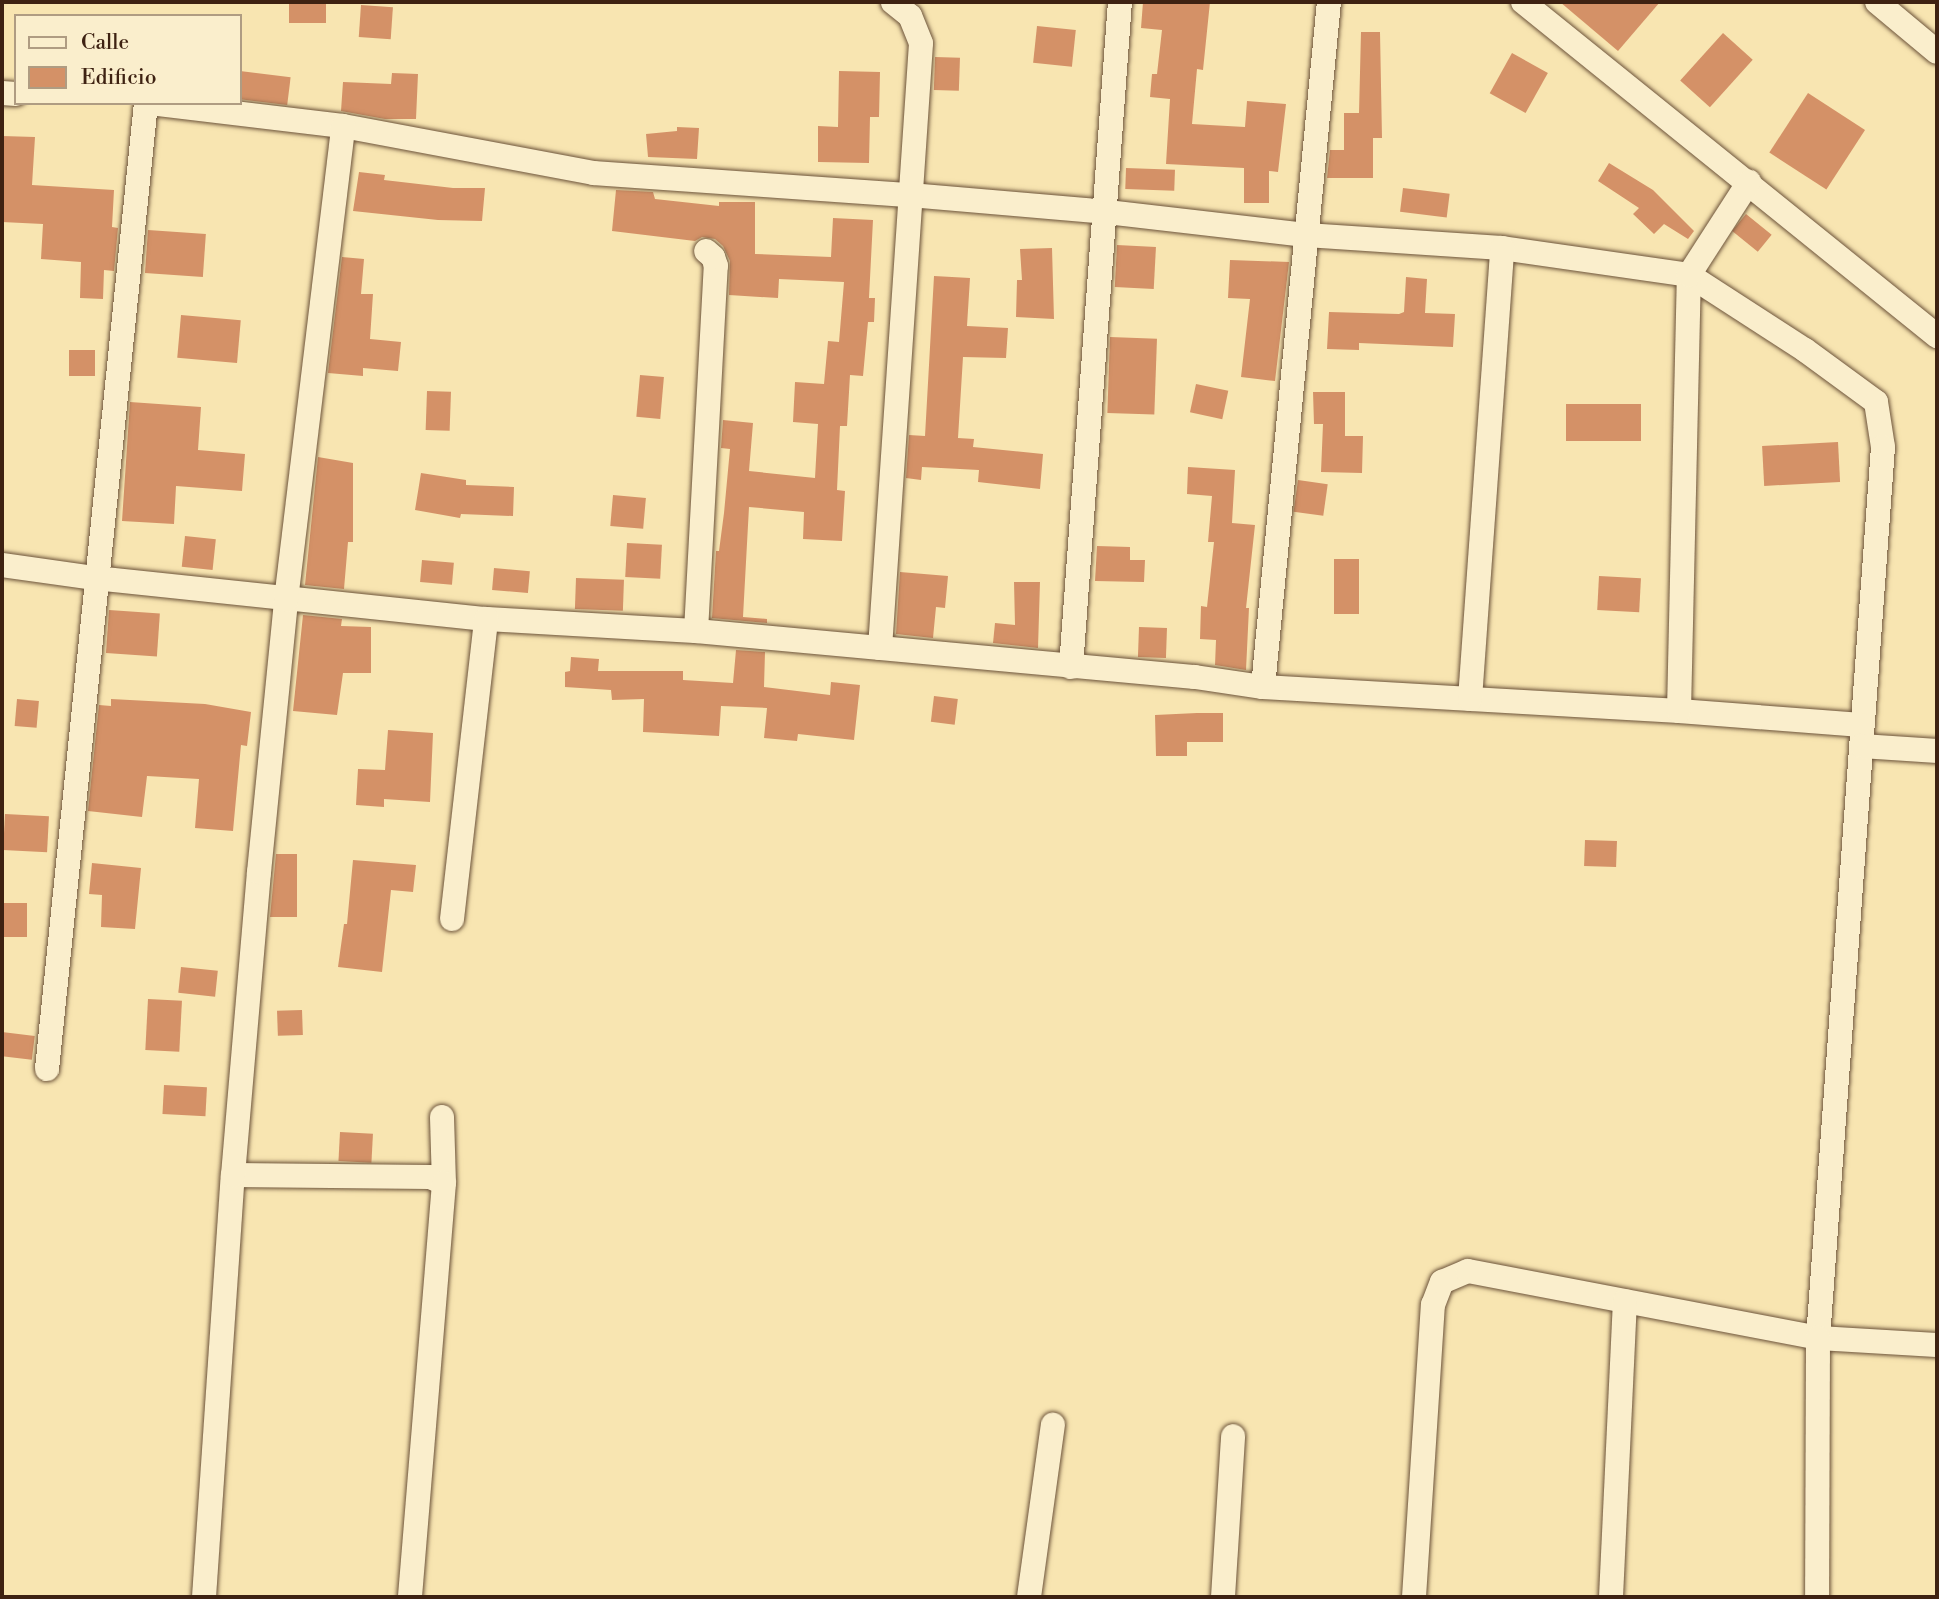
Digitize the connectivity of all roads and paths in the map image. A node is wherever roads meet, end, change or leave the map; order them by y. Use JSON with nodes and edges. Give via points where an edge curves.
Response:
{"nodes":[{"id":1,"x":893,"y":2,"type":"edge"},
{"id":2,"x":1120,"y":2,"type":"edge"},
{"id":3,"x":1329,"y":2,"type":"edge"},
{"id":4,"x":1523,"y":2,"type":"edge"},
{"id":5,"x":1877,"y":2,"type":"edge"},
{"id":6,"x":1937,"y":52,"type":"edge"},
{"id":7,"x":148,"y":105,"type":"edge"},
{"id":8,"x":166,"y":105,"type":"edge"},
{"id":9,"x":343,"y":125,"type":"junction"},
{"id":10,"x":1749,"y":182,"type":"junction"},
{"id":11,"x":910,"y":195,"type":"junction"},
{"id":12,"x":1107,"y":212,"type":"junction"},
{"id":13,"x":1306,"y":235,"type":"junction"},
{"id":14,"x":1502,"y":248,"type":"junction"},
{"id":15,"x":705,"y":251,"type":"dead end"},
{"id":16,"x":1689,"y":275,"type":"junction"},
{"id":17,"x":1937,"y":336,"type":"edge"},
{"id":18,"x":2,"y":565,"type":"edge"},
{"id":19,"x":95,"y":578,"type":"junction"},
{"id":20,"x":286,"y":600,"type":"junction"},
{"id":21,"x":486,"y":619,"type":"junction"},
{"id":22,"x":696,"y":631,"type":"junction"},
{"id":23,"x":880,"y":648,"type":"junction"},
{"id":24,"x":1071,"y":667,"type":"junction"},
{"id":25,"x":1264,"y":687,"type":"junction"},
{"id":26,"x":1470,"y":699,"type":"junction"},
{"id":27,"x":1679,"y":711,"type":"junction"},
{"id":28,"x":1861,"y":736,"type":"junction"},
{"id":29,"x":1937,"y":751,"type":"edge"},
{"id":30,"x":452,"y":919,"type":"dead end"},
{"id":31,"x":47,"y":1069,"type":"dead end"},
{"id":32,"x":442,"y":1118,"type":"dead end"},
{"id":33,"x":233,"y":1175,"type":"junction"},
{"id":34,"x":444,"y":1183,"type":"junction"},
{"id":35,"x":1625,"y":1301,"type":"junction"},
{"id":36,"x":1818,"y":1338,"type":"junction"},
{"id":37,"x":1937,"y":1345,"type":"edge"},
{"id":38,"x":1053,"y":1425,"type":"dead end"},
{"id":39,"x":1233,"y":1436,"type":"dead end"},
{"id":40,"x":204,"y":1597,"type":"edge"},
{"id":41,"x":410,"y":1597,"type":"edge"},
{"id":42,"x":1029,"y":1597,"type":"edge"},
{"id":43,"x":1223,"y":1597,"type":"edge"},
{"id":44,"x":1414,"y":1597,"type":"edge"},
{"id":45,"x":1611,"y":1597,"type":"edge"},
{"id":46,"x":1817,"y":1597,"type":"edge"}],
"edges":[{"from":1,"to":11,"type":"street","via":[[910,16],[921,43]]},
{"from":2,"to":12,"type":"street"},
{"from":3,"to":13,"type":"street"},
{"from":4,"to":10,"type":"street"},
{"from":5,"to":6,"type":"street"},
{"from":7,"to":19,"type":"street"},
{"from":8,"to":9,"type":"street"},
{"from":9,"to":11,"type":"street","via":[[593,173]]},
{"from":9,"to":20,"type":"street"},
{"from":10,"to":16,"type":"street"},
{"from":10,"to":17,"type":"street"},
{"from":11,"to":12,"type":"street"},
{"from":11,"to":23,"type":"street"},
{"from":12,"to":13,"type":"street"},
{"from":12,"to":24,"type":"street"},
{"from":13,"to":14,"type":"street"},
{"from":13,"to":25,"type":"street"},
{"from":14,"to":16,"type":"street"},
{"from":14,"to":26,"type":"street"},
{"from":15,"to":22,"type":"street","via":[[716,266]]},
{"from":16,"to":27,"type":"street"},
{"from":16,"to":28,"type":"street","via":[[1876,402],[1884,447]]},
{"from":18,"to":19,"type":"street"},
{"from":19,"to":20,"type":"street"},
{"from":19,"to":31,"type":"street"},
{"from":20,"to":21,"type":"street"},
{"from":20,"to":33,"type":"street"},
{"from":21,"to":22,"type":"street"},
{"from":21,"to":30,"type":"street"},
{"from":22,"to":23,"type":"street"},
{"from":23,"to":24,"type":"street"},
{"from":24,"to":25,"type":"street"},
{"from":25,"to":26,"type":"street"},
{"from":26,"to":27,"type":"street"},
{"from":27,"to":28,"type":"street"},
{"from":28,"to":29,"type":"street"},
{"from":28,"to":36,"type":"street"},
{"from":32,"to":34,"type":"street"},
{"from":33,"to":34,"type":"street","via":[[429,1177]]},
{"from":33,"to":40,"type":"street"},
{"from":34,"to":41,"type":"street"},
{"from":35,"to":36,"type":"street"},
{"from":35,"to":44,"type":"street","via":[[1468,1271],[1442,1282],[1430,1323]]},
{"from":35,"to":45,"type":"street"},
{"from":36,"to":37,"type":"street"},
{"from":36,"to":46,"type":"street"},
{"from":38,"to":42,"type":"street"},
{"from":39,"to":43,"type":"street"}]}
